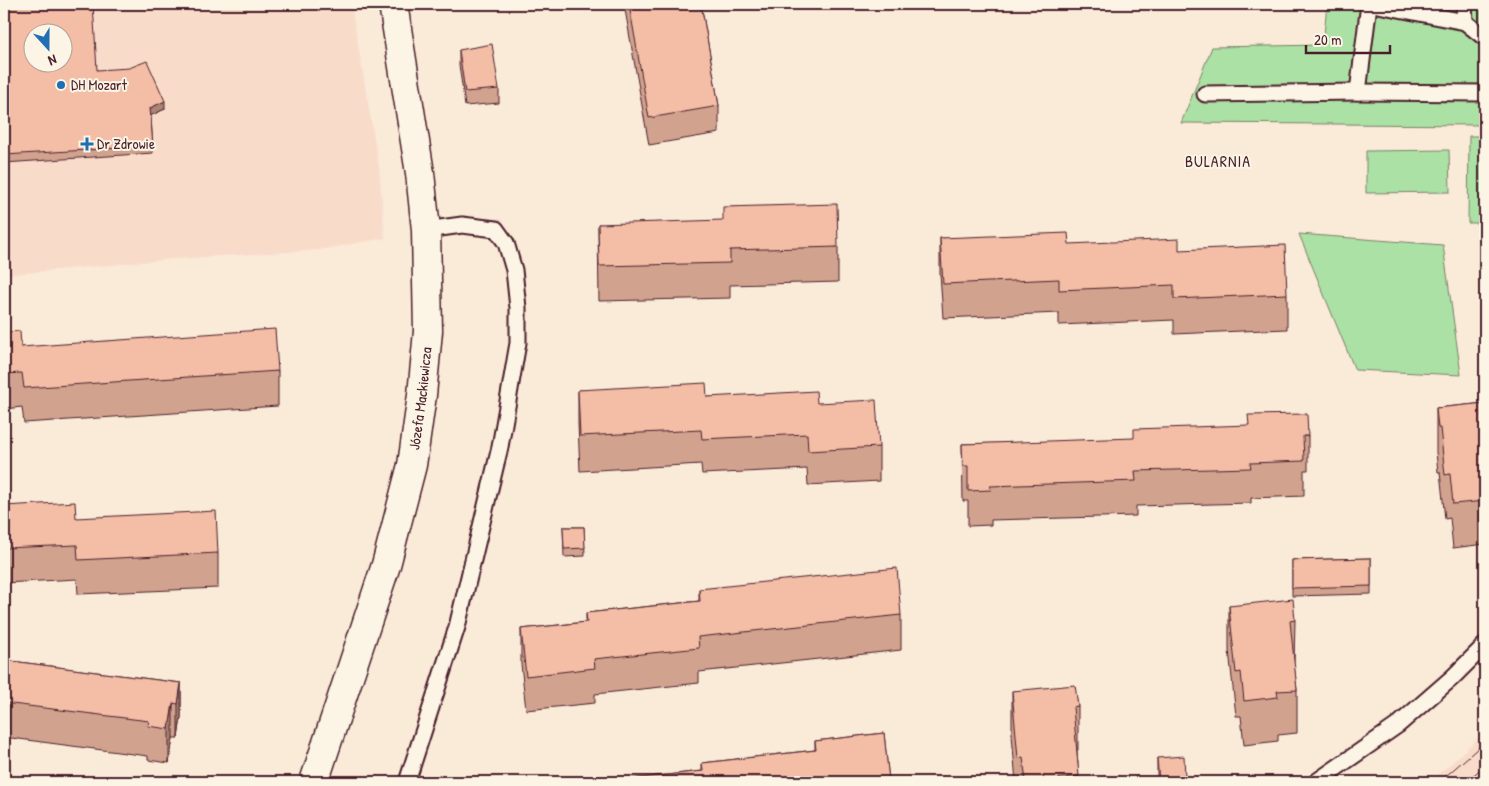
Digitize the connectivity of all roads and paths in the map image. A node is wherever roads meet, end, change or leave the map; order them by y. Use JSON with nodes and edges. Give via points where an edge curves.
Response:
{"nodes":[{"id":1,"x":393,"y":4,"type":"edge"},
{"id":2,"x":1369,"y":4,"type":"edge"},
{"id":3,"x":1373,"y":4,"type":"edge"},
{"id":4,"x":1464,"y":4,"type":"edge"},
{"id":5,"x":1465,"y":22,"type":"junction"},
{"id":6,"x":1485,"y":38,"type":"edge"},
{"id":7,"x":1358,"y":92,"type":"junction"},
{"id":8,"x":1485,"y":93,"type":"edge"},
{"id":9,"x":1205,"y":94,"type":"dead end"},
{"id":10,"x":426,"y":230,"type":"junction"},
{"id":11,"x":1485,"y":645,"type":"edge"},
{"id":12,"x":314,"y":782,"type":"edge"},
{"id":13,"x":407,"y":782,"type":"edge"},
{"id":14,"x":1316,"y":782,"type":"edge"}],
"edges":[{"from":1,"to":10,"type":"street","name":"Józefa Mackiewicza"},
{"from":2,"to":7,"type":"lane"},
{"from":3,"to":5,"type":"lane"},
{"from":4,"to":5,"type":"lane"},
{"from":5,"to":6,"type":"lane"},
{"from":7,"to":8,"type":"lane"},
{"from":7,"to":9,"type":"lane"},
{"from":10,"to":12,"type":"street","name":"Józefa Mackiewicza","via":[[428,331],[412,465],[386,565]]},
{"from":10,"to":13,"type":"lane","via":[[462,225],[496,229],[506,243],[514,270],[518,343],[500,447],[457,627]]},
{"from":11,"to":14,"type":"lane","via":[[1398,725]]}]}
